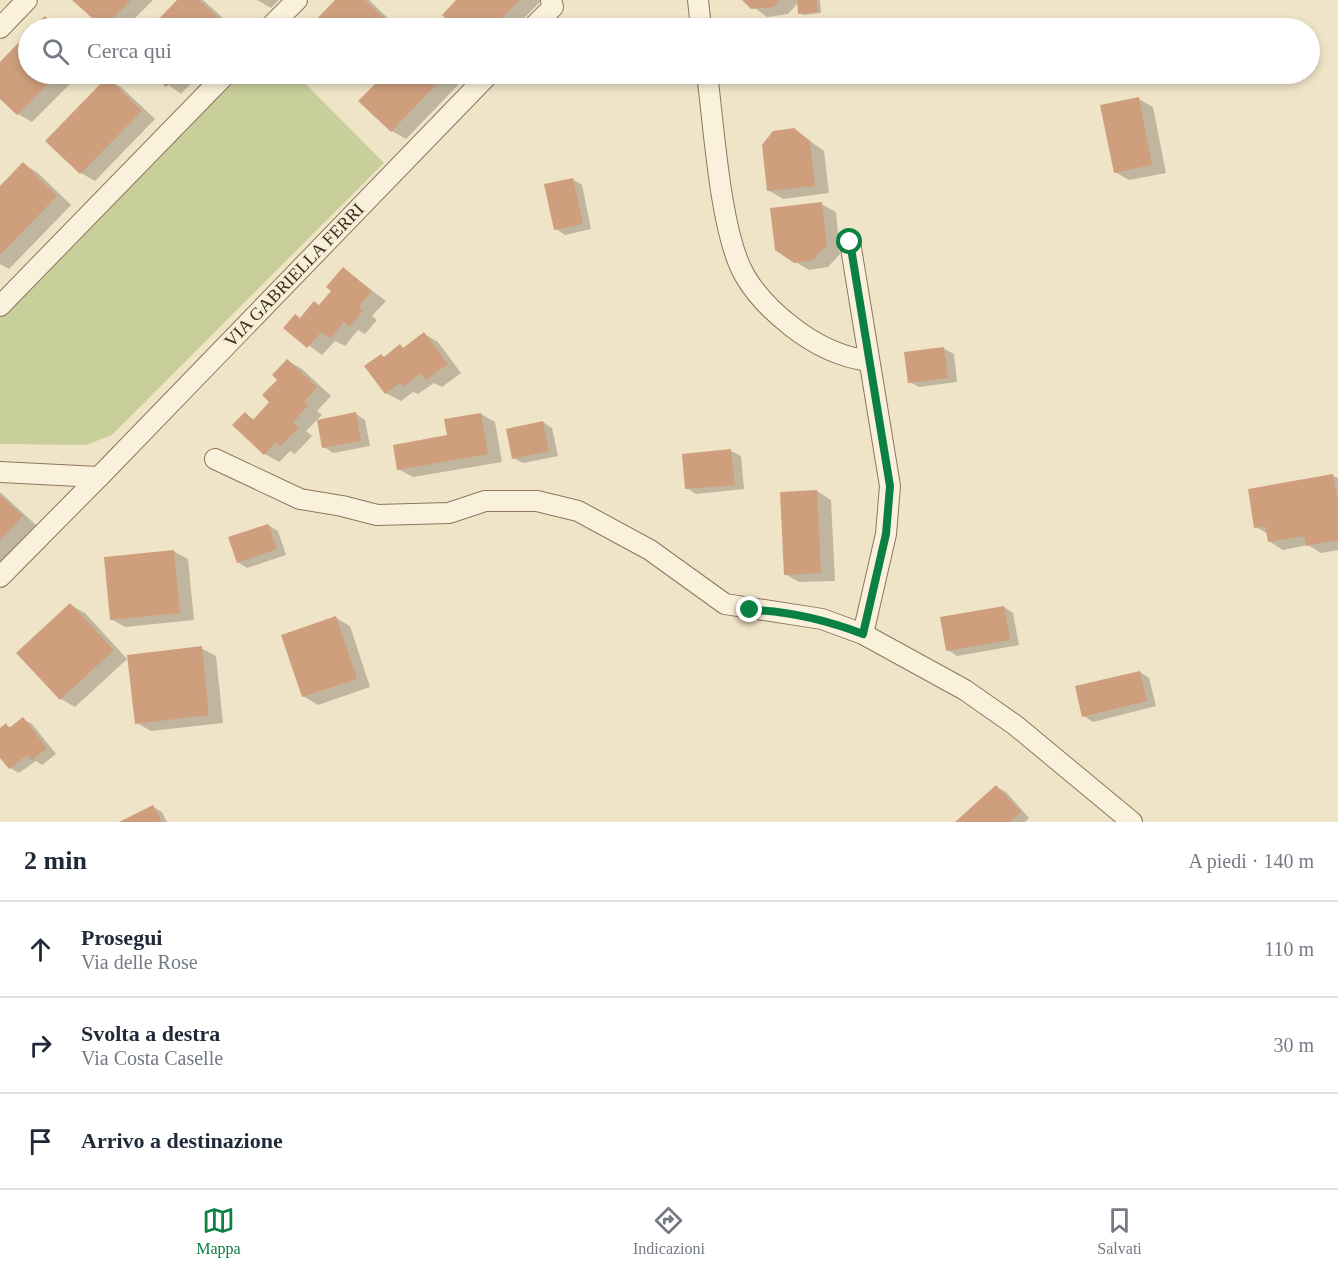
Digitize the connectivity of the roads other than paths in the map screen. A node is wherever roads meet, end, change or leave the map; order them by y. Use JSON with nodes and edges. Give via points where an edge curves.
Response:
{"nodes":[{"id":1,"x":27,"y":0,"type":"edge"},
{"id":2,"x":297,"y":0,"type":"edge"},
{"id":3,"x":551,"y":0,"type":"edge"},
{"id":4,"x":698,"y":0,"type":"edge"},
{"id":5,"x":279,"y":18,"type":"edge"},
{"id":6,"x":542,"y":18,"type":"edge"},
{"id":7,"x":700,"y":18,"type":"edge"},
{"id":8,"x":0,"y":28,"type":"edge"},
{"id":9,"x":216,"y":84,"type":"edge"},
{"id":10,"x":479,"y":84,"type":"edge"},
{"id":11,"x":708,"y":84,"type":"edge"},
{"id":12,"x":850,"y":242,"type":"dead end"},
{"id":13,"x":0,"y":306,"type":"edge"},
{"id":14,"x":869,"y":361,"type":"junction"},
{"id":15,"x":215,"y":459,"type":"dead end"},
{"id":16,"x":0,"y":472,"type":"edge"},
{"id":17,"x":99,"y":477,"type":"junction"},
{"id":18,"x":0,"y":577,"type":"edge"},
{"id":19,"x":863,"y":634,"type":"junction"},
{"id":20,"x":1132,"y":822,"type":"edge"}],
"edges":[{"from":1,"to":8,"type":"street"},
{"from":2,"to":5,"type":"street"},
{"from":3,"to":6,"type":"street","via":[[553,7]]},
{"from":4,"to":7,"type":"street"},
{"from":9,"to":13,"type":"street"},
{"from":10,"to":17,"type":"street","name":"VIA GABRIELLA FERRI"},
{"from":11,"to":14,"type":"street","via":[[726,213],[734,253],[744,275],[760,297],[801,333],[826,349]]},
{"from":12,"to":14,"type":"street"},
{"from":14,"to":19,"type":"street","via":[[890,486],[886,534]]},
{"from":15,"to":19,"type":"street","via":[[300,499],[377,515],[449,513],[485,501],[537,501],[578,511],[650,549],[725,604],[822,619]]},
{"from":16,"to":17,"type":"street"},
{"from":17,"to":18,"type":"street","name":"VIA GABRIELLA FERRI"},
{"from":19,"to":20,"type":"street","via":[[965,690],[1015,725]]}]}
